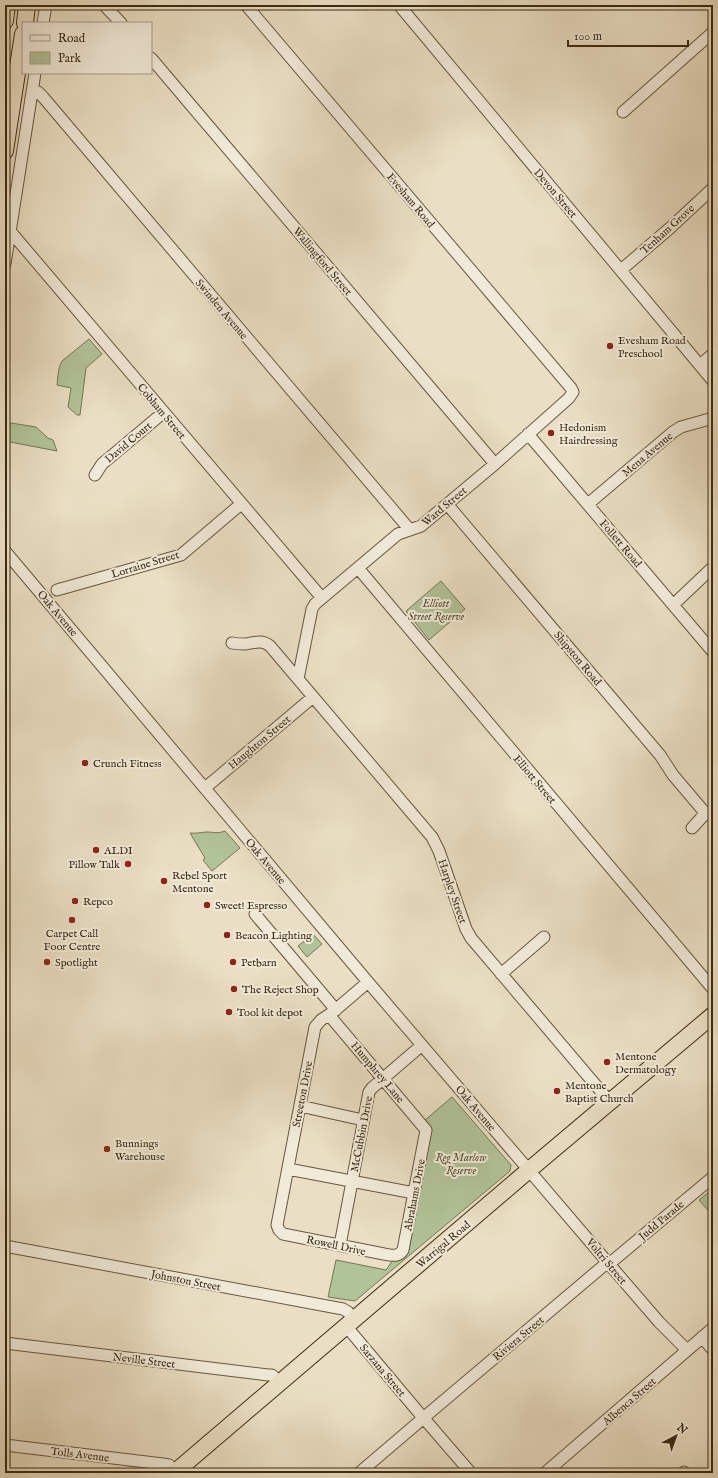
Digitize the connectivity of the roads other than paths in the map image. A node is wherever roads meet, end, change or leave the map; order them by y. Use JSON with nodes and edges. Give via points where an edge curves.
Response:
{"nodes":[{"id":1,"x":8,"y":5,"type":"edge"},
{"id":2,"x":27,"y":5,"type":"edge"},
{"id":3,"x":46,"y":5,"type":"edge"},
{"id":4,"x":104,"y":5,"type":"edge"},
{"id":5,"x":246,"y":5,"type":"edge"},
{"id":6,"x":399,"y":5,"type":"edge"},
{"id":7,"x":5,"y":21,"type":"edge"},
{"id":8,"x":25,"y":22,"type":"edge"},
{"id":9,"x":43,"y":22,"type":"edge"},
{"id":10,"x":120,"y":22,"type":"edge"},
{"id":11,"x":713,"y":32,"type":"edge"},
{"id":12,"x":22,"y":40,"type":"edge"},
{"id":13,"x":152,"y":59,"type":"edge"},
{"id":14,"x":34,"y":74,"type":"edge"},
{"id":15,"x":10,"y":87,"type":"edge"},
{"id":16,"x":32,"y":92,"type":"junction"},
{"id":17,"x":623,"y":112,"type":"dead end"},
{"id":18,"x":9,"y":125,"type":"junction"},
{"id":19,"x":5,"y":151,"type":"edge"},
{"id":20,"x":713,"y":188,"type":"edge"},
{"id":21,"x":8,"y":226,"type":"edge"},
{"id":22,"x":5,"y":264,"type":"edge"},
{"id":23,"x":621,"y":270,"type":"junction"},
{"id":24,"x":713,"y":354,"type":"edge"},
{"id":25,"x":700,"y":365,"type":"junction"},
{"id":26,"x":713,"y":380,"type":"edge"},
{"id":27,"x":571,"y":395,"type":"joint"},
{"id":28,"x":164,"y":412,"type":"junction"},
{"id":29,"x":713,"y":418,"type":"edge"},
{"id":30,"x":528,"y":434,"type":"junction"},
{"id":31,"x":495,"y":464,"type":"junction"},
{"id":32,"x":95,"y":475,"type":"dead end"},
{"id":33,"x":241,"y":504,"type":"junction"},
{"id":34,"x":448,"y":504,"type":"junction"},
{"id":35,"x":588,"y":504,"type":"junction"},
{"id":36,"x":410,"y":530,"type":"junction"},
{"id":37,"x":5,"y":551,"type":"edge"},
{"id":38,"x":713,"y":567,"type":"edge"},
{"id":39,"x":358,"y":568,"type":"junction"},
{"id":40,"x":57,"y":590,"type":"dead end"},
{"id":41,"x":322,"y":598,"type":"junction"},
{"id":42,"x":673,"y":605,"type":"junction"},
{"id":43,"x":232,"y":643,"type":"dead end"},
{"id":44,"x":713,"y":652,"type":"edge"},
{"id":45,"x":298,"y":679,"type":"junction"},
{"id":46,"x":314,"y":697,"type":"junction"},
{"id":47,"x":206,"y":788,"type":"junction"},
{"id":48,"x":709,"y":812,"type":"edge"},
{"id":49,"x":692,"y":828,"type":"dead end"},
{"id":50,"x":255,"y":914,"type":"dead end"},
{"id":51,"x":544,"y":938,"type":"dead end"},
{"id":52,"x":501,"y":974,"type":"junction"},
{"id":53,"x":368,"y":982,"type":"junction"},
{"id":54,"x":713,"y":989,"type":"edge"},
{"id":55,"x":333,"y":1012,"type":"junction"},
{"id":56,"x":713,"y":1015,"type":"edge"},
{"id":57,"x":422,"y":1045,"type":"junction"},
{"id":58,"x":383,"y":1078,"type":"junction"},
{"id":59,"x":610,"y":1102,"type":"junction"},
{"id":60,"x":300,"y":1106,"type":"junction"},
{"id":61,"x":364,"y":1120,"type":"junction"},
{"id":62,"x":426,"y":1130,"type":"joint"},
{"id":63,"x":288,"y":1169,"type":"junction"},
{"id":64,"x":529,"y":1170,"type":"junction"},
{"id":65,"x":713,"y":1177,"type":"edge"},
{"id":66,"x":352,"y":1182,"type":"junction"},
{"id":67,"x":414,"y":1193,"type":"junction"},
{"id":68,"x":279,"y":1230,"type":"joint"},
{"id":69,"x":340,"y":1245,"type":"junction"},
{"id":70,"x":5,"y":1246,"type":"edge"},
{"id":71,"x":396,"y":1256,"type":"joint"},
{"id":72,"x":608,"y":1263,"type":"junction"},
{"id":73,"x":361,"y":1313,"type":"junction"},
{"id":74,"x":346,"y":1326,"type":"junction"},
{"id":75,"x":713,"y":1328,"type":"edge"},
{"id":76,"x":702,"y":1337,"type":"junction"},
{"id":77,"x":5,"y":1344,"type":"edge"},
{"id":78,"x":687,"y":1350,"type":"junction"},
{"id":79,"x":713,"y":1350,"type":"edge"},
{"id":80,"x":280,"y":1383,"type":"junction"},
{"id":81,"x":424,"y":1418,"type":"junction"},
{"id":82,"x":5,"y":1445,"type":"edge"},
{"id":83,"x":174,"y":1472,"type":"edge"},
{"id":84,"x":359,"y":1473,"type":"edge"},
{"id":85,"x":471,"y":1473,"type":"edge"},
{"id":86,"x":545,"y":1473,"type":"edge"}],
"edges":[{"from":1,"to":7,"type":"highway"},
{"from":2,"to":8,"type":"highway"},
{"from":3,"to":9,"type":"street"},
{"from":4,"to":10,"type":"street"},
{"from":5,"to":27,"type":"street","name":"Evesham Road","via":[[571,388]]},
{"from":6,"to":23,"type":"street","name":"Devon Street"},
{"from":11,"to":17,"type":"street"},
{"from":12,"to":15,"type":"highway"},
{"from":13,"to":31,"type":"street","name":"Wallingford Street"},
{"from":14,"to":16,"type":"street"},
{"from":15,"to":18,"type":"highway"},
{"from":16,"to":18,"type":"street"},
{"from":16,"to":21,"type":"street"},
{"from":16,"to":36,"type":"street","name":"Swinden Avenue","via":[[41,95]]},
{"from":18,"to":19,"type":"highway"},
{"from":20,"to":23,"type":"street","name":"Tenham Grove"},
{"from":21,"to":22,"type":"street"},
{"from":21,"to":28,"type":"street","name":"Cobham Street"},
{"from":23,"to":25,"type":"street","name":"Devon Street"},
{"from":24,"to":25,"type":"street"},
{"from":25,"to":26,"type":"street","name":"Devon Street"},
{"from":27,"to":30,"type":"street","name":"Ward Street"},
{"from":28,"to":32,"type":"street","name":"David Court","via":[[102,464]]},
{"from":28,"to":33,"type":"street","name":"Cobham Street"},
{"from":29,"to":35,"type":"street","name":"Mena Avenue","via":[[681,427],[673,432]]},
{"from":30,"to":31,"type":"street","name":"Ward Street"},
{"from":30,"to":35,"type":"street","name":"Follett Road"},
{"from":31,"to":34,"type":"street","name":"Ward Street"},
{"from":33,"to":40,"type":"street","name":"Lorraine Street","via":[[181,555]]},
{"from":33,"to":41,"type":"street","name":"Cobham Street"},
{"from":34,"to":36,"type":"street","name":"Ward Street","via":[[421,526]]},
{"from":34,"to":48,"type":"street","name":"Shipston Road","via":[[660,755],[673,775]]},
{"from":35,"to":42,"type":"street","name":"Follett Road"},
{"from":36,"to":39,"type":"street","name":"Ward Street","via":[[398,534]]},
{"from":37,"to":47,"type":"street","name":"Oak Avenue"},
{"from":38,"to":42,"type":"street"},
{"from":39,"to":41,"type":"street","name":"Ward Street"},
{"from":39,"to":54,"type":"street","name":"Elliott Street"},
{"from":41,"to":45,"type":"street","name":"Ward Street","via":[[312,609]]},
{"from":42,"to":44,"type":"street","name":"Follett Road"},
{"from":43,"to":45,"type":"street","name":"Harpley Street","via":[[266,643]]},
{"from":45,"to":46,"type":"street","name":"Harpley Street"},
{"from":46,"to":47,"type":"street","name":"Haughton Street"},
{"from":46,"to":52,"type":"street","name":"Harpley Street","via":[[435,841],[468,934]]},
{"from":47,"to":53,"type":"street","name":"Oak Avenue"},
{"from":48,"to":49,"type":"street"},
{"from":50,"to":55,"type":"street","name":"Humphrey Lane"},
{"from":51,"to":52,"type":"street"},
{"from":52,"to":59,"type":"street","name":"Harpley Street"},
{"from":53,"to":55,"type":"street","name":"Streeton Drive"},
{"from":53,"to":57,"type":"street","name":"Oak Avenue"},
{"from":55,"to":58,"type":"street","name":"Humphrey Lane"},
{"from":55,"to":60,"type":"street","name":"Streeton Drive","via":[[315,1027]]},
{"from":56,"to":59,"type":"highway","name":"Warrigal Road"},
{"from":57,"to":58,"type":"street","name":"McCubbin Drive"},
{"from":57,"to":64,"type":"street","name":"Oak Avenue"},
{"from":58,"to":61,"type":"street","name":"McCubbin Drive","via":[[369,1092]]},
{"from":58,"to":62,"type":"street","name":"Humphrey Lane"},
{"from":59,"to":64,"type":"highway","name":"Warrigal Road"},
{"from":60,"to":61,"type":"street"},
{"from":60,"to":63,"type":"street","name":"Streeton Drive"},
{"from":61,"to":66,"type":"street","name":"McCubbin Drive"},
{"from":62,"to":67,"type":"street","name":"Abrahams Drive"},
{"from":63,"to":66,"type":"street"},
{"from":63,"to":68,"type":"street","name":"Streeton Drive","via":[[277,1225]]},
{"from":64,"to":72,"type":"street","name":"Voltri Street"},
{"from":64,"to":73,"type":"highway","name":"Warrigal Road"},
{"from":65,"to":72,"type":"street","name":"Judd Parade"},
{"from":66,"to":67,"type":"street"},
{"from":66,"to":69,"type":"street","name":"McCubbin Drive"},
{"from":67,"to":71,"type":"street","name":"Abrahams Drive","via":[[403,1250]]},
{"from":68,"to":69,"type":"street","name":"Rowell Drive","via":[[283,1234]]},
{"from":69,"to":71,"type":"street","name":"Rowell Drive"},
{"from":70,"to":73,"type":"street","name":"Johnston Street","via":[[343,1309],[354,1319]]},
{"from":72,"to":78,"type":"street","name":"Voltri Street"},
{"from":72,"to":81,"type":"street","name":"Riviera Street"},
{"from":73,"to":74,"type":"highway","name":"Warrigal Road"},
{"from":74,"to":80,"type":"highway","name":"Warrigal Road"},
{"from":74,"to":81,"type":"street","name":"Sarzana Street"},
{"from":75,"to":76,"type":"street","name":"Albenca Street"},
{"from":76,"to":78,"type":"street","name":"Albenca Street"},
{"from":76,"to":79,"type":"street"},
{"from":77,"to":80,"type":"street","name":"Neville Street","via":[[268,1374]]},
{"from":78,"to":86,"type":"street","name":"Albenca Street"},
{"from":80,"to":83,"type":"highway","name":"Warrigal Road"},
{"from":81,"to":84,"type":"street","name":"Riviera Street"},
{"from":81,"to":85,"type":"street","name":"Sarzana Street"},
{"from":82,"to":83,"type":"street","name":"Tolls Avenue","via":[[163,1464]]}]}
